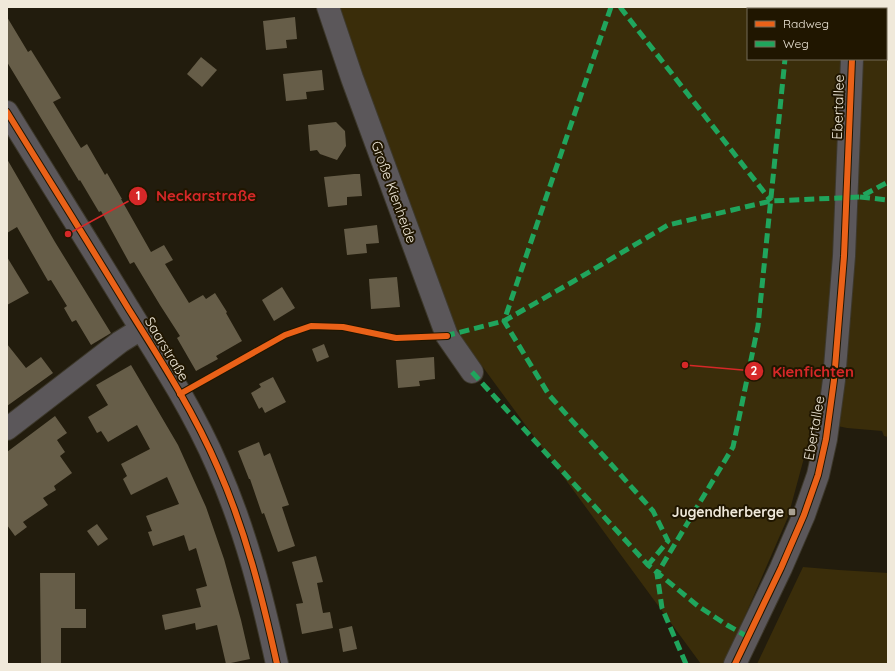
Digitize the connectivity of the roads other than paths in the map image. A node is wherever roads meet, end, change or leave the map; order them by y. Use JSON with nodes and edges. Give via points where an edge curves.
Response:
{"nodes":[{"id":1,"x":328,"y":7,"type":"edge"},
{"id":2,"x":852,"y":60,"type":"edge"},
{"id":3,"x":7,"y":112,"type":"edge"},
{"id":4,"x":14,"y":139,"type":"edge"},
{"id":5,"x":141,"y":329,"type":"junction"},
{"id":6,"x":472,"y":372,"type":"dead end"},
{"id":7,"x":7,"y":429,"type":"edge"},
{"id":8,"x":277,"y":664,"type":"edge"},
{"id":9,"x":735,"y":664,"type":"edge"}],
"edges":[{"from":1,"to":6,"type":"street","name":"Große Kienheide","via":[[448,336]]},
{"from":2,"to":9,"type":"street","name":"Ebertallee","via":[[844,256],[834,380],[826,439],[818,475],[804,515]]},
{"from":3,"to":4,"type":"street","name":"Saarstraße"},
{"from":4,"to":5,"type":"street","name":"Saarstraße"},
{"from":5,"to":7,"type":"street","via":[[120,342]]},
{"from":5,"to":8,"type":"street","name":"Saarstraße","via":[[196,423],[218,468],[251,557]]}]}
